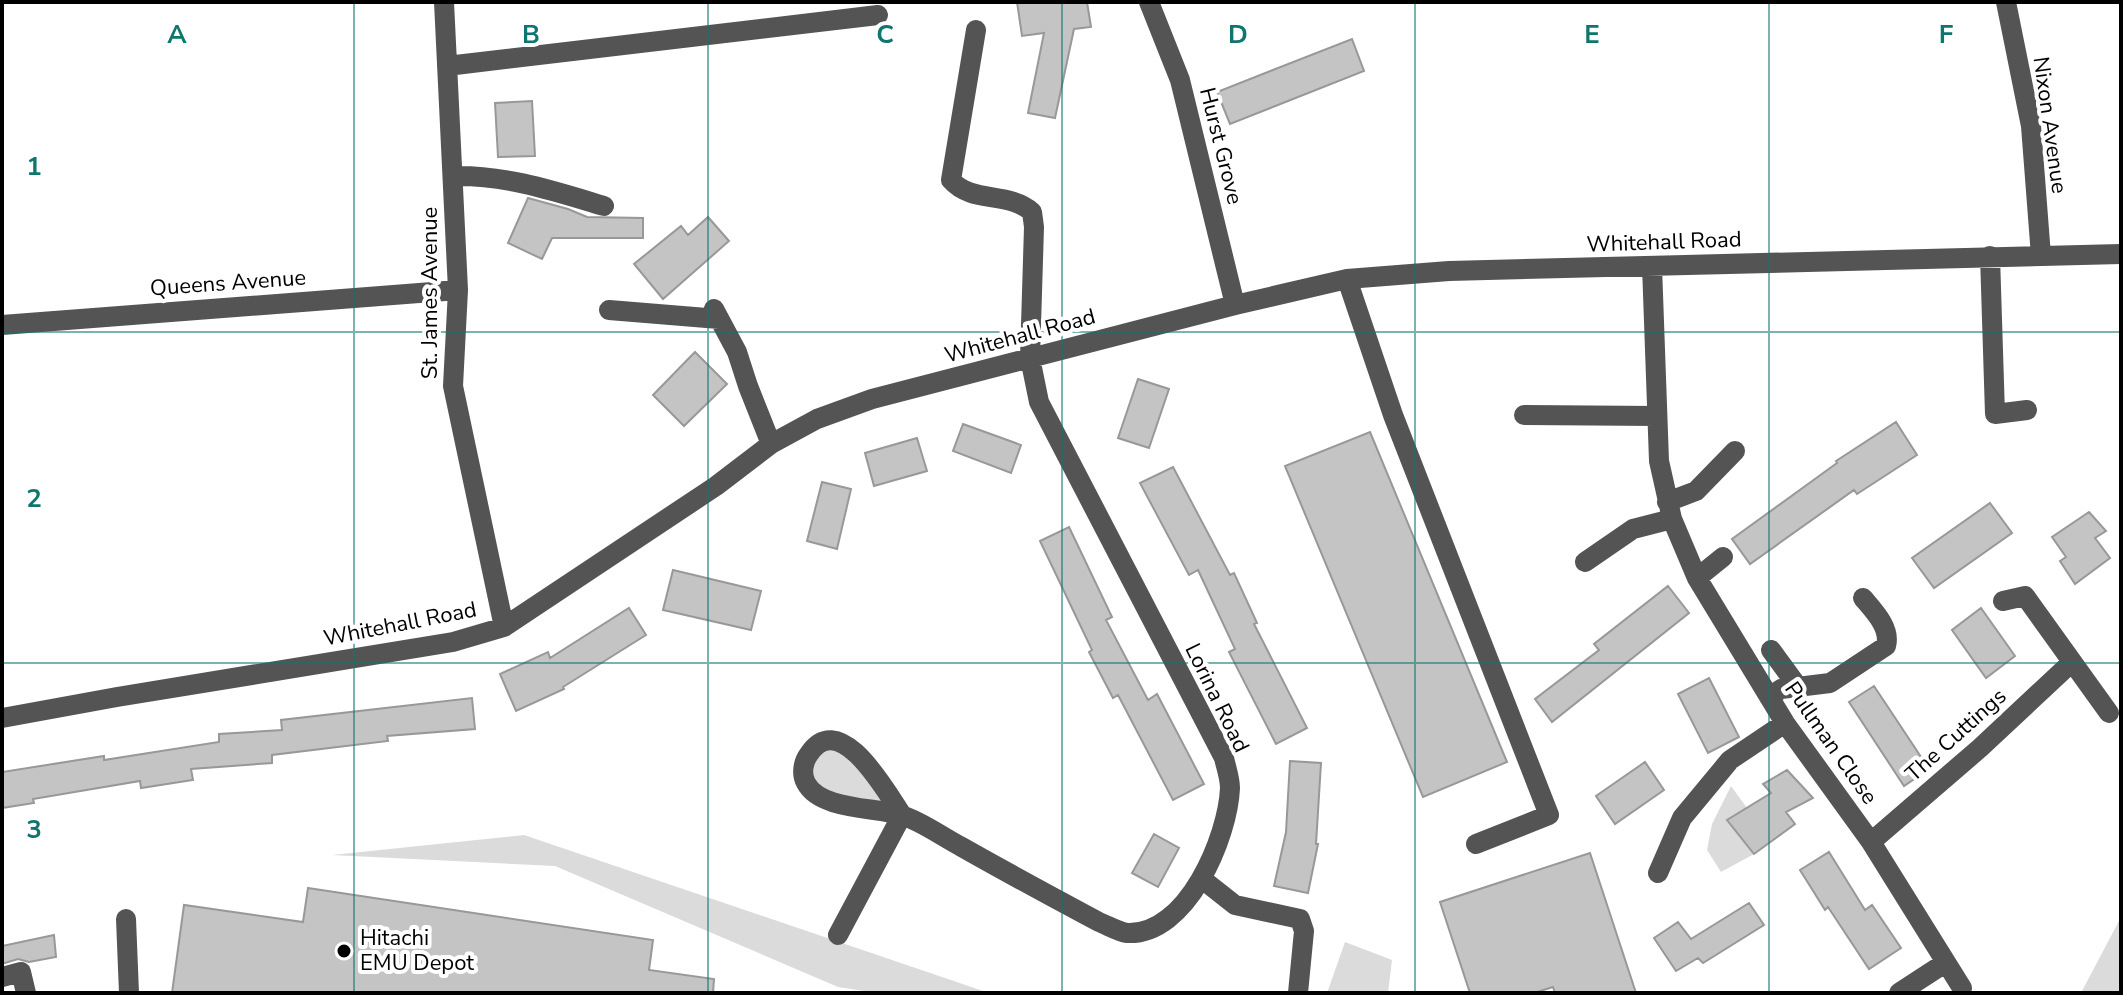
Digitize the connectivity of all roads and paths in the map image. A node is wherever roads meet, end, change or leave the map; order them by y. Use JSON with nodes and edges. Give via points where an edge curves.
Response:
{"nodes":[{"id":1,"x":444,"y":2,"type":"edge"},
{"id":2,"x":1149,"y":2,"type":"edge"},
{"id":3,"x":2006,"y":2,"type":"edge"},
{"id":4,"x":878,"y":15,"type":"dead end"},
{"id":5,"x":976,"y":30,"type":"dead end"},
{"id":6,"x":447,"y":66,"type":"junction"},
{"id":7,"x":454,"y":176,"type":"junction"},
{"id":8,"x":604,"y":206,"type":"dead end"},
{"id":9,"x":2121,"y":254,"type":"edge"},
{"id":10,"x":1990,"y":256,"type":"junction"},
{"id":11,"x":2041,"y":256,"type":"junction"},
{"id":12,"x":1652,"y":266,"type":"junction"},
{"id":13,"x":1347,"y":279,"type":"junction"},
{"id":14,"x":458,"y":290,"type":"junction"},
{"id":15,"x":1235,"y":305,"type":"junction"},
{"id":16,"x":609,"y":310,"type":"dead end"},
{"id":17,"x":2,"y":325,"type":"edge"},
{"id":18,"x":1030,"y":358,"type":"junction"},
{"id":19,"x":2027,"y":410,"type":"dead end"},
{"id":20,"x":1524,"y":415,"type":"dead end"},
{"id":21,"x":1657,"y":416,"type":"junction"},
{"id":22,"x":771,"y":444,"type":"junction"},
{"id":23,"x":1735,"y":451,"type":"dead end"},
{"id":24,"x":1670,"y":510,"type":"junction"},
{"id":25,"x":1723,"y":557,"type":"dead end"},
{"id":26,"x":1585,"y":562,"type":"dead end"},
{"id":27,"x":1697,"y":578,"type":"junction"},
{"id":28,"x":1863,"y":598,"type":"dead end"},
{"id":29,"x":2003,"y":601,"type":"dead end"},
{"id":30,"x":504,"y":627,"type":"junction"},
{"id":31,"x":1771,"y":650,"type":"dead end"},
{"id":32,"x":2072,"y":662,"type":"junction"},
{"id":33,"x":1798,"y":687,"type":"junction"},
{"id":34,"x":1769,"y":697,"type":"junction"},
{"id":35,"x":2109,"y":713,"type":"dead end"},
{"id":36,"x":2,"y":718,"type":"edge"},
{"id":37,"x":1785,"y":723,"type":"junction"},
{"id":38,"x":902,"y":815,"type":"junction"},
{"id":39,"x":1871,"y":842,"type":"junction"},
{"id":40,"x":1476,"y":844,"type":"dead end"},
{"id":41,"x":1658,"y":873,"type":"dead end"},
{"id":42,"x":1202,"y":879,"type":"junction"},
{"id":43,"x":126,"y":919,"type":"dead end"},
{"id":44,"x":838,"y":935,"type":"dead end"},
{"id":45,"x":1945,"y":963,"type":"junction"},
{"id":46,"x":2,"y":977,"type":"edge"},
{"id":47,"x":1962,"y":988,"type":"dead end"},
{"id":48,"x":26,"y":993,"type":"edge"},
{"id":49,"x":129,"y":993,"type":"edge"},
{"id":50,"x":1298,"y":993,"type":"edge"},
{"id":51,"x":1899,"y":993,"type":"edge"}],
"edges":[{"from":1,"to":6,"type":"street","name":"St. James Avenue"},
{"from":2,"to":15,"type":"street","name":"Hurst Grove","via":[[1180,80]]},
{"from":3,"to":11,"type":"street","name":"Nixon Avenue","via":[[2031,126]]},
{"from":4,"to":6,"type":"street"},
{"from":5,"to":18,"type":"street","name":"Lorina Road","via":[[951,180],[960,191],[1023,204],[1032,212]]},
{"from":6,"to":7,"type":"street","name":"St. James Avenue"},
{"from":7,"to":8,"type":"street","via":[[532,184]]},
{"from":7,"to":14,"type":"street","name":"St. James Avenue"},
{"from":9,"to":11,"type":"street","name":"Whitehall Road"},
{"from":10,"to":11,"type":"street","name":"Whitehall Road"},
{"from":10,"to":12,"type":"street","name":"Whitehall Road"},
{"from":10,"to":19,"type":"street","via":[[1995,414]]},
{"from":12,"to":13,"type":"street","name":"Whitehall Road"},
{"from":12,"to":21,"type":"street","name":"Pullman Close"},
{"from":13,"to":15,"type":"street","name":"Whitehall Road"},
{"from":13,"to":40,"type":"street","via":[[1393,415],[1549,815]]},
{"from":14,"to":17,"type":"street","name":"Queens Avenue"},
{"from":14,"to":30,"type":"street","name":"St. James Avenue","via":[[453,386]]},
{"from":15,"to":18,"type":"street","name":"Whitehall Road"},
{"from":16,"to":22,"type":"street","via":[[717,314]]},
{"from":18,"to":22,"type":"street","name":"Whitehall Road","via":[[872,399],[817,419]]},
{"from":18,"to":42,"type":"street","name":"Lorina Road","via":[[1039,402],[1224,758],[1230,787],[1223,827]]},
{"from":20,"to":21,"type":"street"},
{"from":21,"to":24,"type":"street","name":"Pullman Close","via":[[1659,461]]},
{"from":22,"to":30,"type":"street","name":"Whitehall Road"},
{"from":23,"to":24,"type":"street"},
{"from":24,"to":26,"type":"street"},
{"from":24,"to":27,"type":"street","name":"Pullman Close"},
{"from":25,"to":27,"type":"street"},
{"from":27,"to":34,"type":"street","name":"Pullman Close"},
{"from":28,"to":33,"type":"street","via":[[1878,614],[1888,637],[1886,646],[1830,683]]},
{"from":29,"to":32,"type":"street","via":[[2025,596]]},
{"from":30,"to":36,"type":"street","name":"Whitehall Road","via":[[453,642]]},
{"from":31,"to":33,"type":"street"},
{"from":32,"to":35,"type":"street"},
{"from":32,"to":39,"type":"street","name":"The Cuttings"},
{"from":33,"to":34,"type":"street"},
{"from":34,"to":37,"type":"street","name":"Pullman Close"},
{"from":37,"to":39,"type":"street","name":"Pullman Close"},
{"from":37,"to":41,"type":"street","via":[[1730,760],[1682,818]]},
{"from":38,"to":38,"type":"street","name":"Lorina Road","via":[[816,795],[803,769],[809,752],[825,741],[848,745]]},
{"from":38,"to":42,"type":"street","name":"Lorina Road","via":[[1127,933],[1177,914]]},
{"from":38,"to":44,"type":"street"},
{"from":39,"to":45,"type":"street","name":"Pullman Close"},
{"from":42,"to":50,"type":"street","via":[[1235,905],[1300,919],[1304,931]]},
{"from":43,"to":49,"type":"street"},
{"from":45,"to":47,"type":"street","name":"Pullman Close"},
{"from":45,"to":51,"type":"street"},
{"from":46,"to":48,"type":"street","via":[[21,972]]}]}
